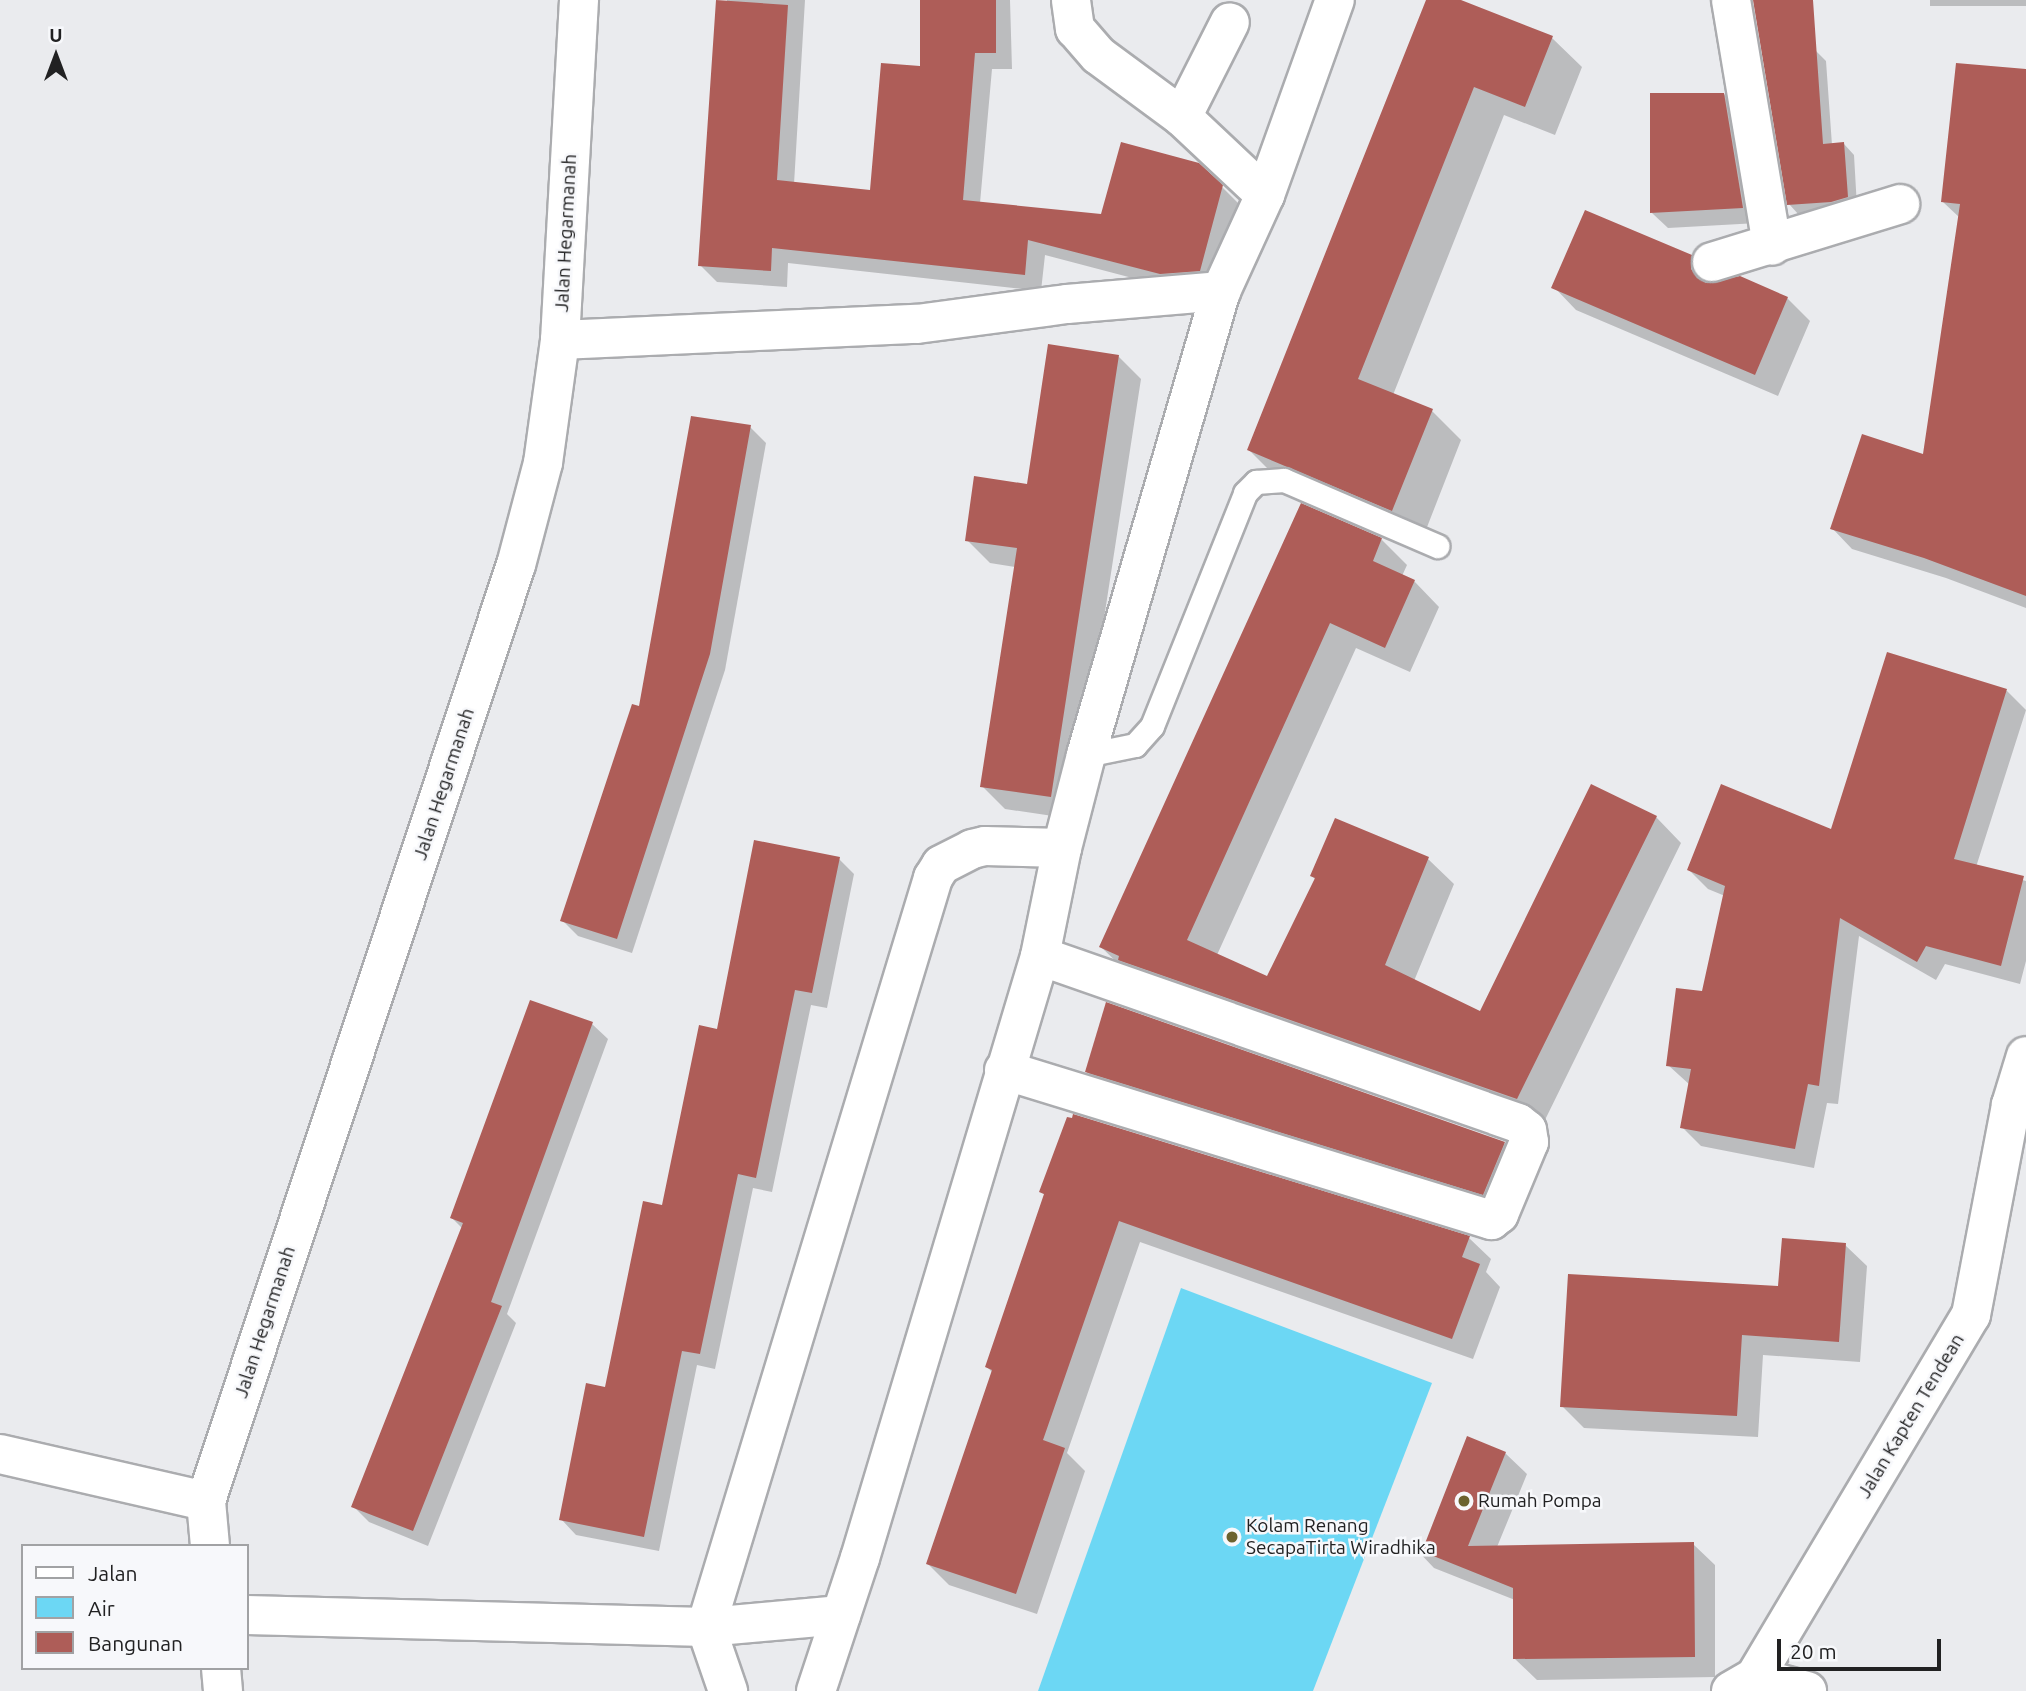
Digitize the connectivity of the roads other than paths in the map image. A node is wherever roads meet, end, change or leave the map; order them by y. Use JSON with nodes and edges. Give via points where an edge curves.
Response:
{"nodes":[{"id":1,"x":579,"y":0,"type":"edge"},
{"id":2,"x":1071,"y":0,"type":"edge"},
{"id":3,"x":1335,"y":0,"type":"edge"},
{"id":4,"x":1731,"y":0,"type":"edge"},
{"id":5,"x":1230,"y":22,"type":"dead end"},
{"id":6,"x":1182,"y":117,"type":"junction"},
{"id":7,"x":1265,"y":195,"type":"junction"},
{"id":8,"x":1900,"y":204,"type":"dead end"},
{"id":9,"x":1772,"y":246,"type":"junction"},
{"id":10,"x":1712,"y":262,"type":"dead end"},
{"id":11,"x":1220,"y":291,"type":"junction"},
{"id":12,"x":561,"y":340,"type":"junction"},
{"id":13,"x":1437,"y":546,"type":"dead end"},
{"id":14,"x":1086,"y":755,"type":"junction"},
{"id":15,"x":1062,"y":848,"type":"junction"},
{"id":16,"x":1040,"y":956,"type":"junction"},
{"id":17,"x":2026,"y":1056,"type":"edge"},
{"id":18,"x":1004,"y":1070,"type":"junction"},
{"id":19,"x":2019,"y":1106,"type":"edge"},
{"id":20,"x":0,"y":1454,"type":"edge"},
{"id":21,"x":206,"y":1501,"type":"junction"},
{"id":22,"x":210,"y":1544,"type":"edge"},
{"id":23,"x":248,"y":1615,"type":"edge"},
{"id":24,"x":841,"y":1615,"type":"junction"},
{"id":25,"x":706,"y":1627,"type":"junction"},
{"id":26,"x":221,"y":1670,"type":"edge"},
{"id":27,"x":1743,"y":1684,"type":"edge"},
{"id":28,"x":223,"y":1691,"type":"edge"},
{"id":29,"x":728,"y":1691,"type":"edge"},
{"id":30,"x":816,"y":1691,"type":"edge"},
{"id":31,"x":1807,"y":1691,"type":"edge"}],
"edges":[{"from":1,"to":12,"type":"street","name":"Jalan Hegarmanah"},
{"from":2,"to":6,"type":"street","via":[[1075,29],[1098,55]]},
{"from":3,"to":7,"type":"street"},
{"from":4,"to":9,"type":"street"},
{"from":5,"to":6,"type":"street"},
{"from":6,"to":7,"type":"street"},
{"from":7,"to":11,"type":"street"},
{"from":8,"to":9,"type":"street"},
{"from":9,"to":10,"type":"street"},
{"from":11,"to":12,"type":"street","via":[[1067,304],[917,324]]},
{"from":11,"to":14,"type":"street"},
{"from":12,"to":21,"type":"street","name":"Jalan Hegarmanah","via":[[543,463],[516,565]]},
{"from":13,"to":14,"type":"lane","via":[[1284,480],[1256,482],[1245,493],[1152,726],[1135,745]]},
{"from":14,"to":15,"type":"street"},
{"from":15,"to":16,"type":"street"},
{"from":15,"to":25,"type":"street","via":[[972,849],[941,866],[933,878]]},
{"from":16,"to":18,"type":"street"},
{"from":16,"to":18,"type":"street","via":[[1518,1123],[1527,1130],[1529,1142],[1499,1214],[1491,1220]]},
{"from":17,"to":19,"type":"street","name":"Jalan Kapten Tendean"},
{"from":18,"to":24,"type":"street"},
{"from":19,"to":27,"type":"street","name":"Jalan Kapten Tendean","via":[[1971,1315]]},
{"from":20,"to":21,"type":"street"},
{"from":21,"to":22,"type":"street","name":"Jalan Hegarmanah"},
{"from":23,"to":25,"type":"street"},
{"from":24,"to":25,"type":"street"},
{"from":24,"to":30,"type":"street"},
{"from":25,"to":29,"type":"street"},
{"from":26,"to":28,"type":"street"},
{"from":27,"to":31,"type":"street"}]}
